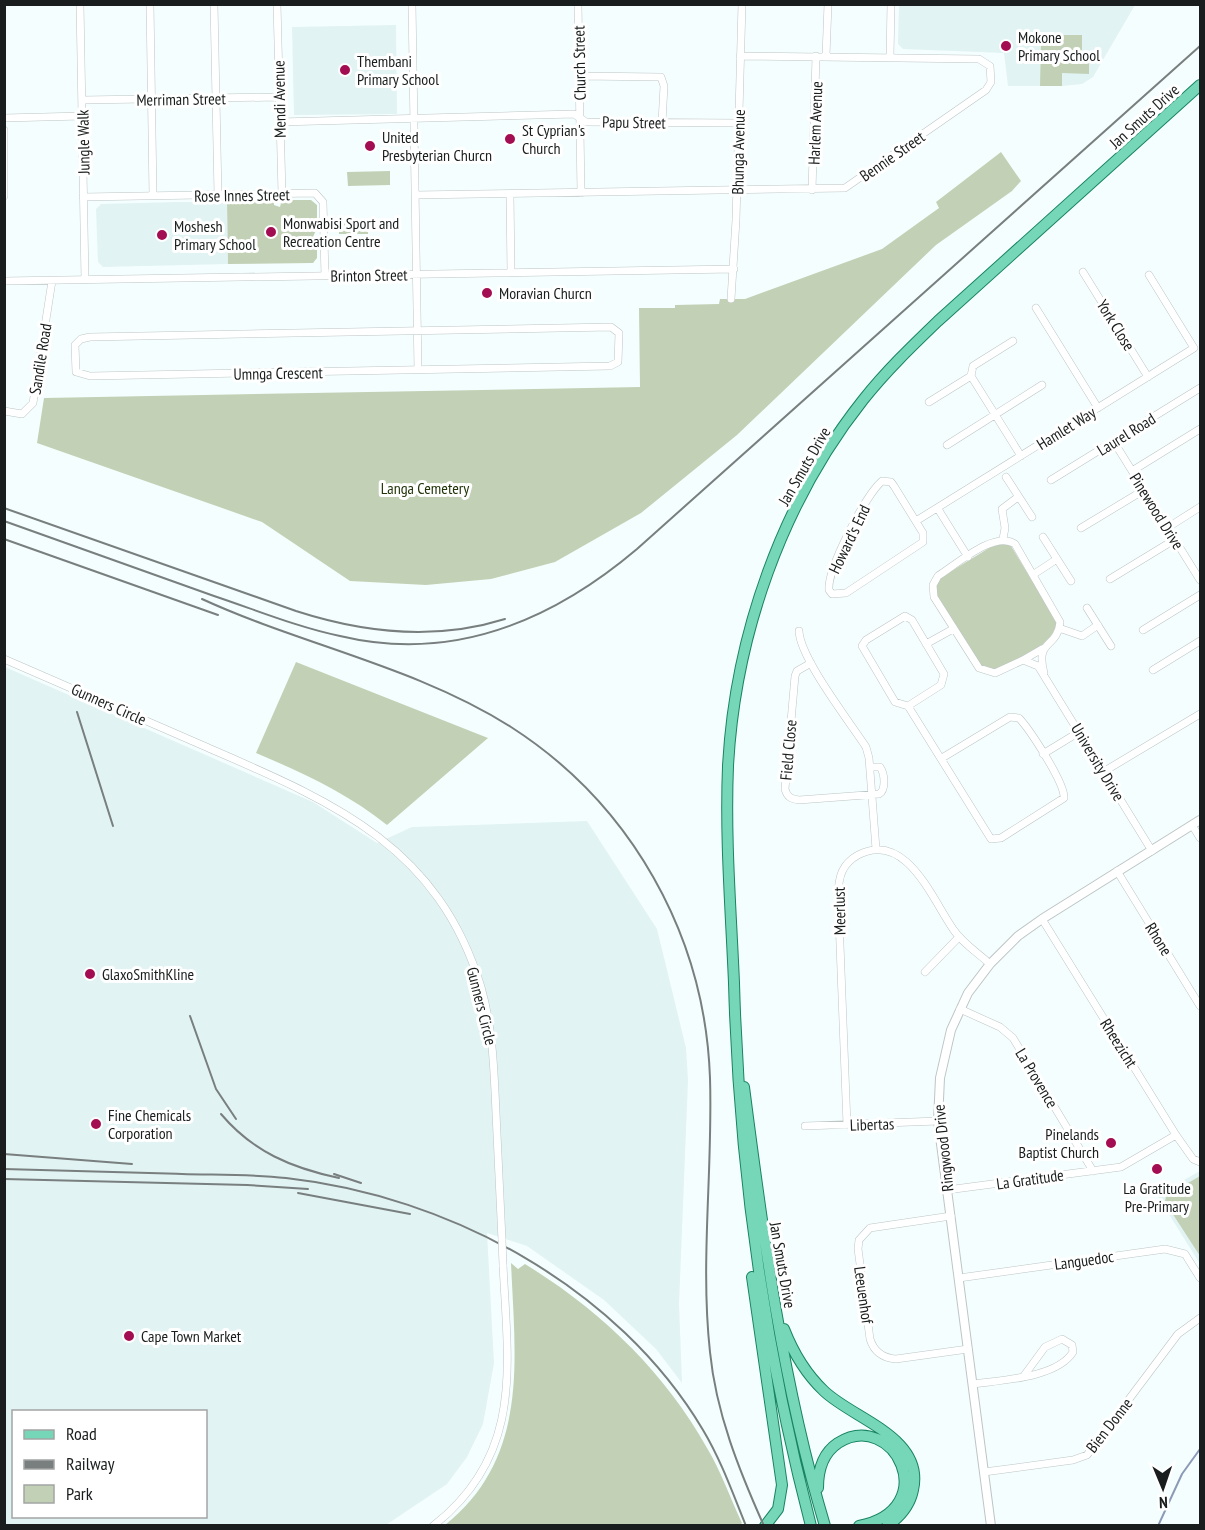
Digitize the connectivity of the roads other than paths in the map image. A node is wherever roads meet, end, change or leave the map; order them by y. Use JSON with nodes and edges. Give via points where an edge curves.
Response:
{"nodes":[{"id":1,"x":80,"y":4,"type":"edge"},
{"id":2,"x":150,"y":4,"type":"edge"},
{"id":3,"x":214,"y":4,"type":"edge"},
{"id":4,"x":277,"y":4,"type":"edge"},
{"id":5,"x":412,"y":4,"type":"edge"},
{"id":6,"x":578,"y":4,"type":"edge"},
{"id":7,"x":742,"y":4,"type":"edge"},
{"id":8,"x":828,"y":4,"type":"edge"},
{"id":9,"x":891,"y":4,"type":"edge"},
{"id":10,"x":740,"y":56,"type":"junction"},
{"id":11,"x":816,"y":56,"type":"junction"},
{"id":12,"x":826,"y":56,"type":"junction"},
{"id":13,"x":890,"y":57,"type":"junction"},
{"id":14,"x":580,"y":76,"type":"junction"},
{"id":15,"x":1200,"y":86,"type":"edge"},
{"id":16,"x":279,"y":97,"type":"junction"},
{"id":17,"x":215,"y":98,"type":"junction"},
{"id":18,"x":152,"y":99,"type":"junction"},
{"id":19,"x":82,"y":100,"type":"junction"},
{"id":20,"x":82,"y":116,"type":"junction"},
{"id":21,"x":4,"y":118,"type":"edge"},
{"id":22,"x":414,"y":118,"type":"junction"},
{"id":23,"x":580,"y":118,"type":"junction"},
{"id":24,"x":280,"y":122,"type":"junction"},
{"id":25,"x":662,"y":123,"type":"junction"},
{"id":26,"x":738,"y":123,"type":"junction"},
{"id":27,"x":4,"y":130,"type":"edge"},
{"id":28,"x":813,"y":190,"type":"junction"},
{"id":29,"x":737,"y":191,"type":"junction"},
{"id":30,"x":581,"y":193,"type":"junction"},
{"id":31,"x":282,"y":194,"type":"junction"},
{"id":32,"x":510,"y":194,"type":"junction"},
{"id":33,"x":218,"y":195,"type":"junction"},
{"id":34,"x":415,"y":195,"type":"junction"},
{"id":35,"x":4,"y":196,"type":"edge"},
{"id":36,"x":153,"y":196,"type":"junction"},
{"id":37,"x":84,"y":197,"type":"junction"},
{"id":38,"x":734,"y":269,"type":"junction"},
{"id":39,"x":1083,"y":272,"type":"dead end"},
{"id":40,"x":511,"y":273,"type":"junction"},
{"id":41,"x":417,"y":274,"type":"junction"},
{"id":42,"x":1149,"y":275,"type":"dead end"},
{"id":43,"x":325,"y":276,"type":"junction"},
{"id":44,"x":85,"y":280,"type":"junction"},
{"id":45,"x":4,"y":281,"type":"edge"},
{"id":46,"x":52,"y":281,"type":"junction"},
{"id":47,"x":731,"y":299,"type":"dead end"},
{"id":48,"x":1036,"y":308,"type":"dead end"},
{"id":49,"x":417,"y":330,"type":"junction"},
{"id":50,"x":1013,"y":341,"type":"dead end"},
{"id":51,"x":418,"y":370,"type":"junction"},
{"id":52,"x":972,"y":376,"type":"junction"},
{"id":53,"x":1148,"y":377,"type":"junction"},
{"id":54,"x":1042,"y":385,"type":"dead end"},
{"id":55,"x":1200,"y":388,"type":"edge"},
{"id":56,"x":929,"y":402,"type":"dead end"},
{"id":57,"x":1098,"y":408,"type":"junction"},
{"id":58,"x":4,"y":411,"type":"edge"},
{"id":59,"x":995,"y":414,"type":"junction"},
{"id":60,"x":1200,"y":429,"type":"edge"},
{"id":61,"x":1114,"y":442,"type":"junction"},
{"id":62,"x":947,"y":445,"type":"dead end"},
{"id":63,"x":1021,"y":456,"type":"junction"},
{"id":64,"x":1132,"y":471,"type":"junction"},
{"id":65,"x":1006,"y":477,"type":"dead end"},
{"id":66,"x":1051,"y":480,"type":"dead end"},
{"id":67,"x":1144,"y":490,"type":"junction"},
{"id":68,"x":1018,"y":497,"type":"junction"},
{"id":69,"x":1200,"y":507,"type":"edge"},
{"id":70,"x":938,"y":509,"type":"junction"},
{"id":71,"x":1032,"y":517,"type":"dead end"},
{"id":72,"x":916,"y":521,"type":"junction"},
{"id":73,"x":1081,"y":528,"type":"dead end"},
{"id":74,"x":1167,"y":528,"type":"junction"},
{"id":75,"x":1043,"y":537,"type":"dead end"},
{"id":76,"x":1003,"y":539,"type":"junction"},
{"id":77,"x":1174,"y":540,"type":"junction"},
{"id":78,"x":968,"y":557,"type":"junction"},
{"id":79,"x":1057,"y":559,"type":"junction"},
{"id":80,"x":1197,"y":566,"type":"edge"},
{"id":81,"x":1034,"y":574,"type":"junction"},
{"id":82,"x":1110,"y":579,"type":"dead end"},
{"id":83,"x":1200,"y":580,"type":"edge"},
{"id":84,"x":1071,"y":581,"type":"dead end"},
{"id":85,"x":1200,"y":595,"type":"edge"},
{"id":86,"x":1087,"y":608,"type":"dead end"},
{"id":87,"x":1098,"y":626,"type":"junction"},
{"id":88,"x":1059,"y":628,"type":"junction"},
{"id":89,"x":953,"y":629,"type":"junction"},
{"id":90,"x":799,"y":630,"type":"dead end"},
{"id":91,"x":1143,"y":630,"type":"dead end"},
{"id":92,"x":1200,"y":641,"type":"edge"},
{"id":93,"x":926,"y":644,"type":"junction"},
{"id":94,"x":1111,"y":646,"type":"dead end"},
{"id":95,"x":1042,"y":649,"type":"junction"},
{"id":96,"x":4,"y":659,"type":"edge"},
{"id":97,"x":1023,"y":660,"type":"junction"},
{"id":98,"x":811,"y":663,"type":"junction"},
{"id":99,"x":1153,"y":670,"type":"dead end"},
{"id":100,"x":1044,"y":673,"type":"junction"},
{"id":101,"x":908,"y":706,"type":"junction"},
{"id":102,"x":1200,"y":714,"type":"edge"},
{"id":103,"x":1079,"y":732,"type":"junction"},
{"id":104,"x":1043,"y":754,"type":"junction"},
{"id":105,"x":942,"y":758,"type":"junction"},
{"id":106,"x":870,"y":767,"type":"junction"},
{"id":107,"x":1103,"y":772,"type":"junction"},
{"id":108,"x":872,"y":795,"type":"junction"},
{"id":109,"x":1196,"y":823,"type":"edge"},
{"id":110,"x":1200,"y":838,"type":"edge"},
{"id":111,"x":876,"y":849,"type":"junction"},
{"id":112,"x":1152,"y":851,"type":"junction"},
{"id":113,"x":1117,"y":871,"type":"junction"},
{"id":114,"x":1042,"y":919,"type":"junction"},
{"id":115,"x":959,"y":937,"type":"junction"},
{"id":116,"x":990,"y":964,"type":"junction"},
{"id":117,"x":925,"y":972,"type":"dead end"},
{"id":118,"x":734,"y":1005,"type":"junction"},
{"id":119,"x":1200,"y":1006,"type":"edge"},
{"id":120,"x":960,"y":1009,"type":"junction"},
{"id":121,"x":939,"y":1121,"type":"junction"},
{"id":122,"x":847,"y":1125,"type":"junction"},
{"id":123,"x":805,"y":1126,"type":"dead end"},
{"id":124,"x":1176,"y":1135,"type":"junction"},
{"id":125,"x":1200,"y":1162,"type":"edge"},
{"id":126,"x":1093,"y":1171,"type":"junction"},
{"id":127,"x":947,"y":1190,"type":"junction"},
{"id":128,"x":951,"y":1216,"type":"junction"},
{"id":129,"x":751,"y":1226,"type":"junction"},
{"id":130,"x":1199,"y":1275,"type":"edge"},
{"id":131,"x":959,"y":1278,"type":"junction"},
{"id":132,"x":775,"y":1304,"type":"junction"},
{"id":133,"x":1200,"y":1318,"type":"edge"},
{"id":134,"x":968,"y":1349,"type":"junction"},
{"id":135,"x":1023,"y":1377,"type":"junction"},
{"id":136,"x":973,"y":1384,"type":"junction"},
{"id":137,"x":984,"y":1472,"type":"junction"},
{"id":138,"x":824,"y":1522,"type":"edge"},
{"id":139,"x":767,"y":1524,"type":"edge"},
{"id":140,"x":433,"y":1526,"type":"edge"},
{"id":141,"x":811,"y":1526,"type":"edge"},
{"id":142,"x":859,"y":1526,"type":"edge"},
{"id":143,"x":886,"y":1526,"type":"edge"},
{"id":144,"x":991,"y":1526,"type":"edge"}],
"edges":[{"from":1,"to":19,"type":"street","name":"Jungle Walk"},
{"from":2,"to":18,"type":"street"},
{"from":3,"to":17,"type":"street"},
{"from":4,"to":16,"type":"street","name":"Mendi Avenue"},
{"from":5,"to":22,"type":"street"},
{"from":6,"to":14,"type":"street","name":"Church Street"},
{"from":7,"to":10,"type":"street","name":"Bhunga Avenue"},
{"from":8,"to":12,"type":"street"},
{"from":9,"to":13,"type":"street"},
{"from":10,"to":11,"type":"street","name":"Bennie Street"},
{"from":10,"to":26,"type":"street","name":"Bhunga Avenue"},
{"from":11,"to":12,"type":"street","name":"Bennie Street"},
{"from":11,"to":28,"type":"street","name":"Harlem Avenue"},
{"from":12,"to":13,"type":"street","name":"Bennie Street"},
{"from":13,"to":28,"type":"street","name":"Bennie Street","via":[[983,60],[990,66],[992,82],[850,186]]},
{"from":14,"to":23,"type":"street","name":"Church Street"},
{"from":14,"to":25,"type":"street","via":[[661,77]]},
{"from":15,"to":118,"type":"main road","name":"Jan Smuts Drive","via":[[897,360],[862,401],[808,483],[778,546],[762,593],[744,656],[733,716],[727,790]]},
{"from":16,"to":17,"type":"street","name":"Merriman Street"},
{"from":16,"to":24,"type":"street","name":"Mendi Avenue"},
{"from":17,"to":18,"type":"street","name":"Merriman Street"},
{"from":17,"to":33,"type":"street"},
{"from":18,"to":19,"type":"street","name":"Merriman Street"},
{"from":18,"to":36,"type":"street"},
{"from":19,"to":20,"type":"street","name":"Jungle Walk"},
{"from":20,"to":21,"type":"street"},
{"from":20,"to":37,"type":"street","name":"Jungle Walk"},
{"from":22,"to":23,"type":"street","name":"Papu Street","via":[[574,114]]},
{"from":22,"to":24,"type":"street","name":"Papu Street"},
{"from":22,"to":34,"type":"street"},
{"from":23,"to":25,"type":"street","name":"Papu Street","via":[[586,122]]},
{"from":23,"to":30,"type":"street","name":"Church Street"},
{"from":24,"to":31,"type":"street","name":"Mendi Avenue"},
{"from":25,"to":26,"type":"street","name":"Papu Street"},
{"from":26,"to":29,"type":"street","name":"Bhunga Avenue"},
{"from":27,"to":35,"type":"street"},
{"from":28,"to":29,"type":"street","name":"Bennie Street"},
{"from":29,"to":30,"type":"street","name":"Bennie Street"},
{"from":29,"to":38,"type":"street","name":"Bhunga Avenue"},
{"from":30,"to":32,"type":"street","name":"Bennie Street"},
{"from":31,"to":33,"type":"street","name":"Rose Innes Street"},
{"from":31,"to":43,"type":"street","name":"Rose Innes Street","via":[[315,193],[322,199]]},
{"from":32,"to":34,"type":"street","name":"Bennie Street"},
{"from":32,"to":40,"type":"street"},
{"from":33,"to":36,"type":"street","name":"Rose Innes Street"},
{"from":34,"to":41,"type":"street"},
{"from":36,"to":37,"type":"street","name":"Rose Innes Street"},
{"from":37,"to":44,"type":"street","name":"Jungle Walk"},
{"from":38,"to":40,"type":"street","name":"Brinton Street"},
{"from":38,"to":47,"type":"street","name":"Bhunga Avenue"},
{"from":39,"to":53,"type":"street","name":"York Close"},
{"from":40,"to":41,"type":"street","name":"Brinton Street"},
{"from":41,"to":43,"type":"street","name":"Brinton Street"},
{"from":41,"to":49,"type":"street"},
{"from":42,"to":53,"type":"street","name":"Hamlet Way","via":[[1194,348]]},
{"from":43,"to":44,"type":"street","name":"Brinton Street"},
{"from":44,"to":46,"type":"street","name":"Brinton Street"},
{"from":45,"to":46,"type":"street","name":"Brinton Street"},
{"from":46,"to":58,"type":"street","name":"Sandile Road","via":[[33,404],[22,414]]},
{"from":48,"to":57,"type":"street"},
{"from":49,"to":51,"type":"street"},
{"from":49,"to":51,"type":"street","name":"Umnga Crescent","via":[[611,327],[619,333],[620,340],[618,362],[610,366]]},
{"from":49,"to":51,"type":"street","name":"Umnga Crescent","via":[[90,337],[78,342],[74,353],[76,372],[86,376]]},
{"from":50,"to":52,"type":"street","via":[[973,366]]},
{"from":52,"to":56,"type":"street"},
{"from":52,"to":59,"type":"street"},
{"from":53,"to":57,"type":"street","name":"Hamlet Way"},
{"from":54,"to":59,"type":"street"},
{"from":55,"to":61,"type":"street","name":"Laurel Road"},
{"from":57,"to":63,"type":"street","name":"Hamlet Way"},
{"from":59,"to":62,"type":"street"},
{"from":59,"to":63,"type":"street"},
{"from":60,"to":64,"type":"street"},
{"from":61,"to":64,"type":"street","name":"Pinewood Drive"},
{"from":61,"to":66,"type":"street","name":"Laurel Road"},
{"from":63,"to":70,"type":"street","name":"Hamlet Way"},
{"from":64,"to":67,"type":"street","name":"Pinewood Drive"},
{"from":65,"to":68,"type":"street"},
{"from":67,"to":73,"type":"street"},
{"from":67,"to":74,"type":"street","name":"Pinewood Drive"},
{"from":68,"to":71,"type":"street"},
{"from":68,"to":76,"type":"street","via":[[1002,510]]},
{"from":69,"to":74,"type":"street"},
{"from":70,"to":72,"type":"street","name":"Hamlet Way"},
{"from":70,"to":78,"type":"street"},
{"from":72,"to":72,"type":"street","name":"Howard's End","via":[[924,536],[921,546],[846,593],[837,595],[829,590],[829,580],[854,524],[882,481],[891,482]]},
{"from":74,"to":77,"type":"street","name":"Pinewood Drive"},
{"from":75,"to":79,"type":"street"},
{"from":76,"to":78,"type":"street"},
{"from":76,"to":81,"type":"street","via":[[1016,544]]},
{"from":77,"to":80,"type":"street","name":"Pinewood Drive"},
{"from":77,"to":82,"type":"street"},
{"from":78,"to":89,"type":"street","via":[[938,576],[933,585],[934,597]]},
{"from":79,"to":81,"type":"street"},
{"from":79,"to":84,"type":"street"},
{"from":80,"to":83,"type":"street","name":"Pinewood Drive"},
{"from":81,"to":88,"type":"street","via":[[1059,616]]},
{"from":85,"to":91,"type":"street"},
{"from":86,"to":87,"type":"street"},
{"from":87,"to":88,"type":"street","via":[[1082,636]]},
{"from":87,"to":94,"type":"street"},
{"from":88,"to":95,"type":"street","via":[[1054,639]]},
{"from":89,"to":93,"type":"street"},
{"from":89,"to":97,"type":"street","via":[[984,672],[995,673]]},
{"from":90,"to":98,"type":"street","via":[[799,639]]},
{"from":92,"to":99,"type":"street"},
{"from":93,"to":101,"type":"street","via":[[944,680]]},
{"from":93,"to":101,"type":"street","via":[[912,620],[905,616],[862,646],[895,702]]},
{"from":95,"to":97,"type":"street"},
{"from":95,"to":100,"type":"street","name":"University Drive"},
{"from":96,"to":140,"type":"street","name":"Gunners Circle","bridge":true,"via":[[316,796],[377,835],[423,880],[463,942],[487,1011],[494,1055],[508,1384],[500,1431],[475,1482]]},
{"from":97,"to":100,"type":"street","name":"University Drive","via":[[1033,662]]},
{"from":98,"to":106,"type":"street","via":[[866,747]]},
{"from":98,"to":108,"type":"street","name":"Field Close","via":[[795,676],[787,795],[799,800]]},
{"from":100,"to":103,"type":"street","name":"University Drive"},
{"from":101,"to":105,"type":"street"},
{"from":102,"to":107,"type":"street"},
{"from":103,"to":104,"type":"street"},
{"from":103,"to":107,"type":"street","name":"University Drive"},
{"from":104,"to":105,"type":"street","via":[[1015,717]]},
{"from":104,"to":105,"type":"street","via":[[1064,790],[1064,798],[996,840],[987,834]]},
{"from":106,"to":108,"type":"street"},
{"from":106,"to":108,"type":"street","via":[[883,771],[883,792]]},
{"from":107,"to":112,"type":"street","name":"University Drive"},
{"from":108,"to":111,"type":"street"},
{"from":109,"to":110,"type":"street"},
{"from":109,"to":112,"type":"street","name":"Ringwood Drive"},
{"from":111,"to":115,"type":"street","via":[[912,866]]},
{"from":111,"to":122,"type":"street","name":"Meerlust","via":[[856,856],[842,869],[839,880]]},
{"from":112,"to":113,"type":"street","name":"Ringwood Drive"},
{"from":113,"to":114,"type":"street","name":"Ringwood Drive"},
{"from":113,"to":119,"type":"street","name":"Rhone"},
{"from":114,"to":116,"type":"street","name":"Ringwood Drive"},
{"from":114,"to":124,"type":"street","name":"Rheezicht"},
{"from":115,"to":116,"type":"street"},
{"from":115,"to":117,"type":"street"},
{"from":116,"to":120,"type":"street","name":"Ringwood Drive"},
{"from":118,"to":129,"type":"main road","name":"Jan Smuts Drive","via":[[736,1078]]},
{"from":118,"to":132,"type":"main road","name":"Jan Smuts Drive","via":[[760,1222]]},
{"from":120,"to":121,"type":"street","name":"Ringwood Drive","via":[[943,1057]]},
{"from":120,"to":126,"type":"street","name":"La Provence","via":[[1000,1027],[1013,1038]]},
{"from":121,"to":122,"type":"street","name":"Libertas"},
{"from":121,"to":127,"type":"street","name":"Ringwood Drive"},
{"from":122,"to":123,"type":"street","name":"Libertas"},
{"from":124,"to":125,"type":"street","name":"Rheezicht","via":[[1193,1159]]},
{"from":124,"to":126,"type":"street","name":"La Gratitude","via":[[1126,1166]]},
{"from":126,"to":127,"type":"street","name":"La Gratitude"},
{"from":127,"to":128,"type":"street","name":"Ringwood Drive"},
{"from":128,"to":131,"type":"street","name":"Ringwood Drive"},
{"from":128,"to":134,"type":"street","name":"Leeuenhof","via":[[870,1228],[858,1249],[870,1339],[875,1350],[896,1359]]},
{"from":129,"to":139,"type":"main road","via":[[756,1310],[782,1485],[780,1503]]},
{"from":129,"to":141,"type":"main road","name":"Jan Smuts Drive","via":[[773,1363]]},
{"from":130,"to":131,"type":"street","name":"Languedoc","via":[[1185,1254],[1165,1249]]},
{"from":131,"to":134,"type":"street","name":"Ringwood Drive"},
{"from":132,"to":138,"type":"main road","name":"Jan Smuts Drive"},
{"from":132,"to":143,"type":"main road","via":[[790,1344],[817,1384],[841,1405],[893,1438],[909,1457],[914,1474],[912,1496],[900,1515]]},
{"from":133,"to":137,"type":"street","name":"Bien Donne","via":[[1178,1334],[1087,1455]]},
{"from":134,"to":136,"type":"street","name":"Ringwood Drive"},
{"from":135,"to":135,"type":"street","via":[[1045,1347],[1062,1339],[1072,1345],[1073,1352],[1059,1366]]},
{"from":135,"to":136,"type":"street"},
{"from":136,"to":137,"type":"street","name":"Ringwood Drive"},
{"from":137,"to":144,"type":"street","name":"Ringwood Drive"},
{"from":138,"to":142,"type":"main road","via":[[818,1479],[826,1455],[845,1440],[873,1438],[888,1446],[900,1461],[904,1491],[890,1514]]}]}
